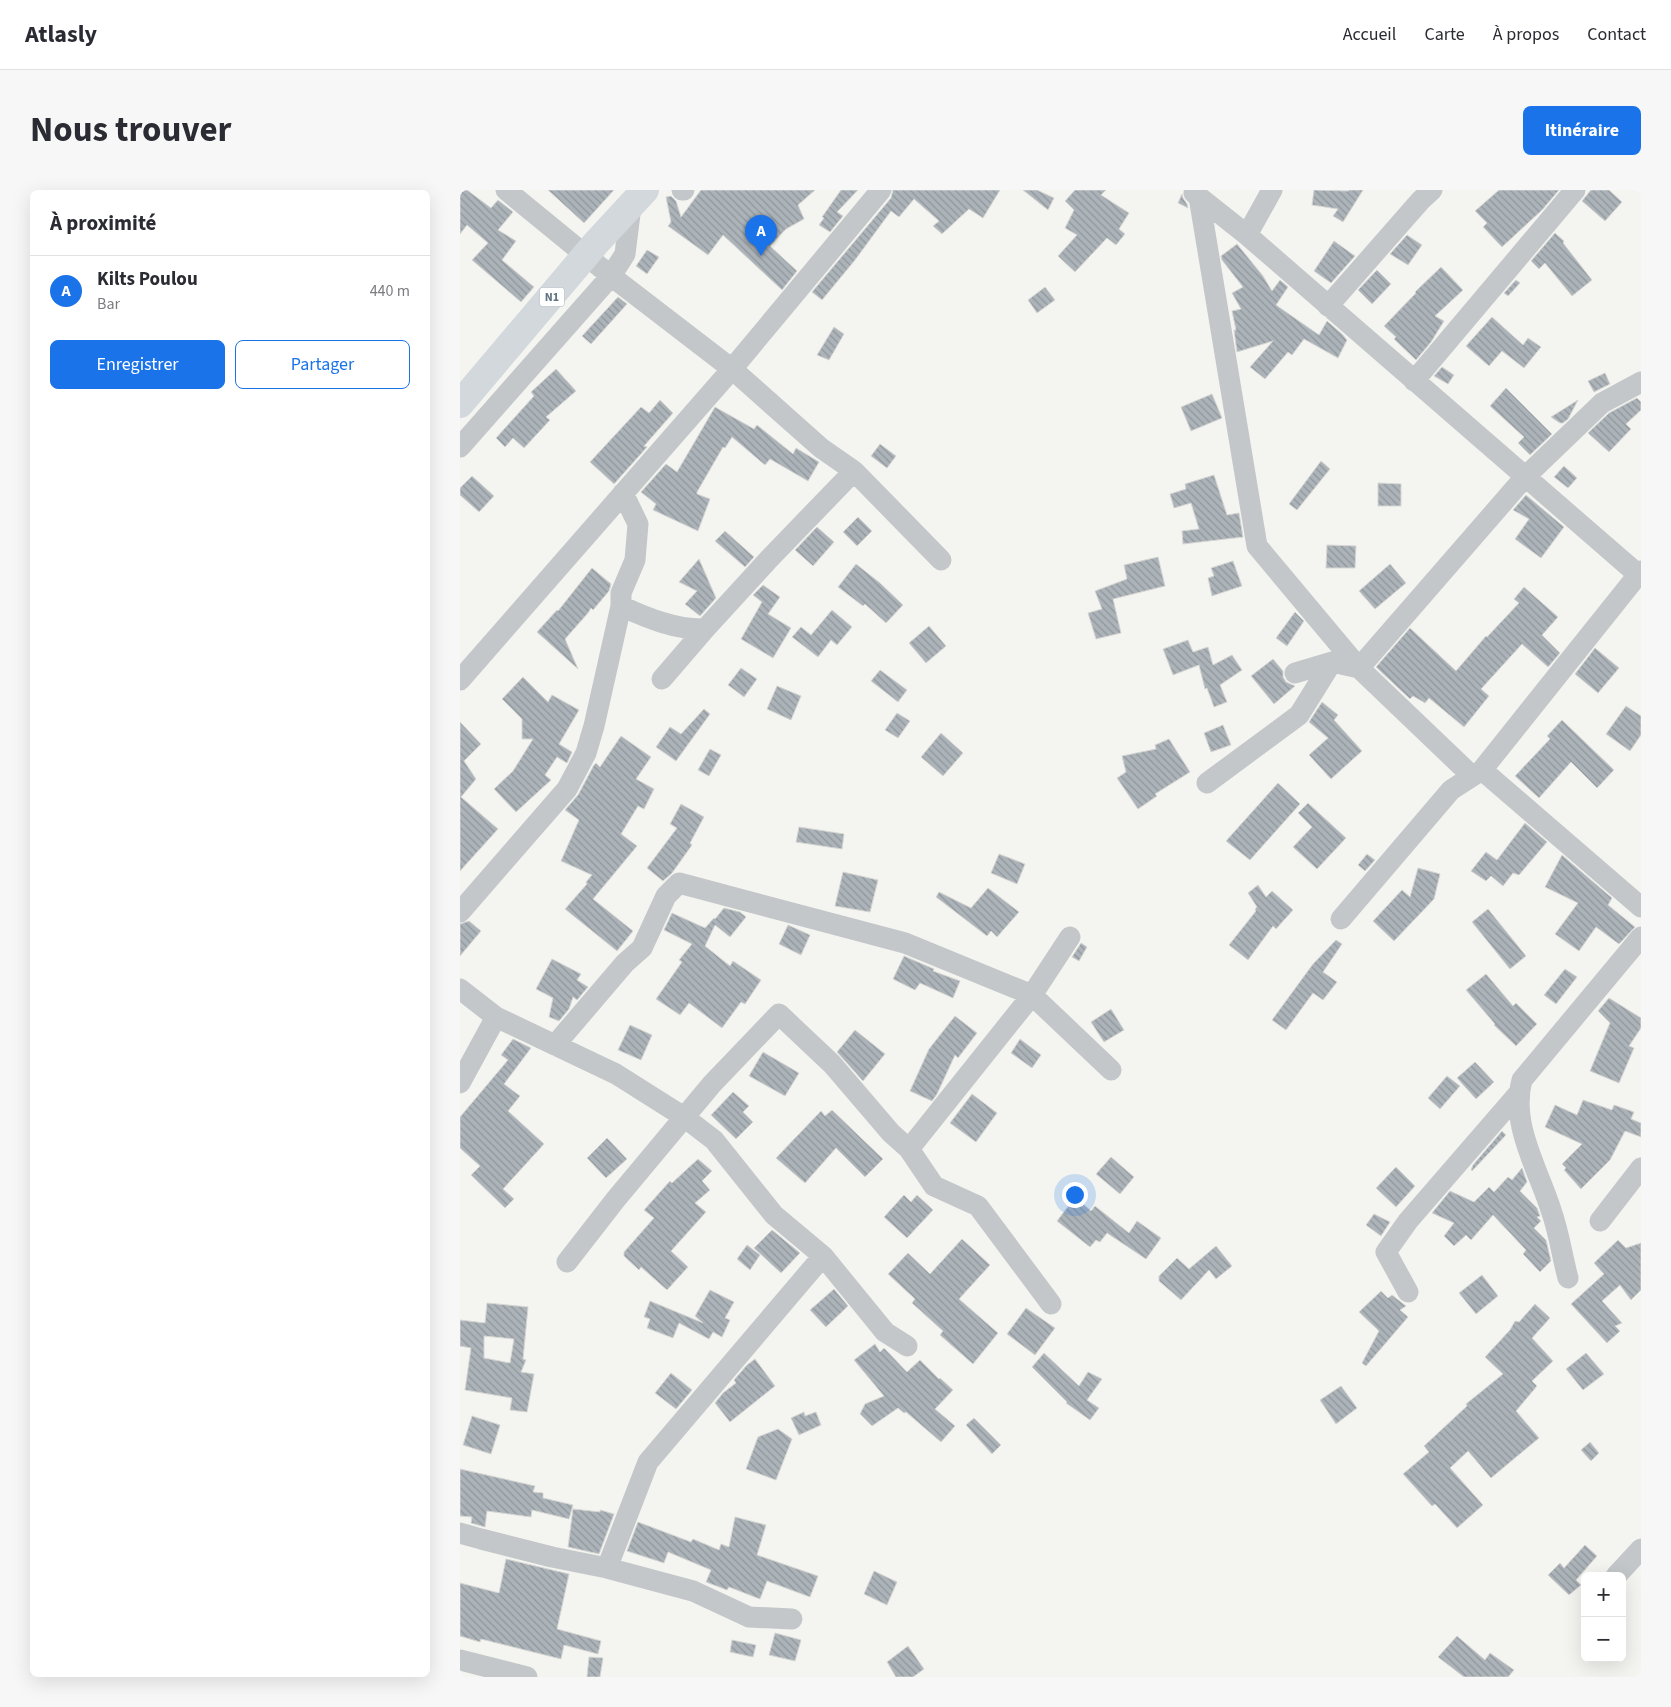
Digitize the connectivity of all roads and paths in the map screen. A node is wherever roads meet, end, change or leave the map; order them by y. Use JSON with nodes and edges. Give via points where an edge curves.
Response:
{"nodes":[{"id":1,"x":506,"y":190,"type":"edge"},
{"id":2,"x":881,"y":190,"type":"edge"},
{"id":3,"x":1272,"y":190,"type":"edge"},
{"id":4,"x":1432,"y":190,"type":"edge"},
{"id":5,"x":1575,"y":190,"type":"edge"},
{"id":6,"x":1195,"y":194,"type":"edge"},
{"id":7,"x":638,"y":198,"type":"edge"},
{"id":8,"x":1246,"y":235,"type":"junction"},
{"id":9,"x":587,"y":256,"type":"junction"},
{"id":10,"x":611,"y":276,"type":"junction"},
{"id":11,"x":1328,"y":306,"type":"junction"},
{"id":12,"x":732,"y":369,"type":"junction"},
{"id":13,"x":1414,"y":381,"type":"junction"},
{"id":14,"x":1641,"y":382,"type":"edge"},
{"id":15,"x":460,"y":404,"type":"edge"},
{"id":16,"x":460,"y":448,"type":"edge"},
{"id":17,"x":854,"y":471,"type":"junction"},
{"id":18,"x":1525,"y":477,"type":"junction"},
{"id":19,"x":623,"y":493,"type":"junction"},
{"id":20,"x":941,"y":560,"type":"dead end"},
{"id":21,"x":1640,"y":574,"type":"edge"},
{"id":22,"x":621,"y":606,"type":"junction"},
{"id":23,"x":705,"y":629,"type":"junction"},
{"id":24,"x":1332,"y":662,"type":"junction"},
{"id":25,"x":1359,"y":668,"type":"junction"},
{"id":26,"x":1295,"y":673,"type":"dead end"},
{"id":27,"x":662,"y":679,"type":"dead end"},
{"id":28,"x":460,"y":680,"type":"edge"},
{"id":29,"x":1477,"y":773,"type":"junction"},
{"id":30,"x":1207,"y":783,"type":"dead end"},
{"id":31,"x":1641,"y":907,"type":"edge"},
{"id":32,"x":460,"y":912,"type":"edge"},
{"id":33,"x":1340,"y":919,"type":"dead end"},
{"id":34,"x":1070,"y":937,"type":"dead end"},
{"id":35,"x":1639,"y":944,"type":"edge"},
{"id":36,"x":460,"y":989,"type":"edge"},
{"id":37,"x":1032,"y":995,"type":"junction"},
{"id":38,"x":496,"y":1017,"type":"junction"},
{"id":39,"x":555,"y":1045,"type":"junction"},
{"id":40,"x":1111,"y":1070,"type":"dead end"},
{"id":41,"x":460,"y":1083,"type":"edge"},
{"id":42,"x":1518,"y":1094,"type":"junction"},
{"id":43,"x":684,"y":1117,"type":"junction"},
{"id":44,"x":909,"y":1149,"type":"junction"},
{"id":45,"x":1641,"y":1168,"type":"edge"},
{"id":46,"x":1600,"y":1222,"type":"dead end"},
{"id":47,"x":823,"y":1256,"type":"junction"},
{"id":48,"x":567,"y":1262,"type":"dead end"},
{"id":49,"x":1568,"y":1278,"type":"dead end"},
{"id":50,"x":1408,"y":1292,"type":"dead end"},
{"id":51,"x":1051,"y":1304,"type":"dead end"},
{"id":52,"x":907,"y":1346,"type":"dead end"},
{"id":53,"x":460,"y":1533,"type":"edge"},
{"id":54,"x":1641,"y":1550,"type":"edge"},
{"id":55,"x":607,"y":1568,"type":"junction"},
{"id":56,"x":1620,"y":1572,"type":"edge"},
{"id":57,"x":792,"y":1619,"type":"dead end"},
{"id":58,"x":460,"y":1660,"type":"edge"},
{"id":59,"x":526,"y":1677,"type":"edge"}],
"edges":[{"from":1,"to":9,"type":"street"},
{"from":2,"to":12,"type":"street"},
{"from":3,"to":8,"type":"street"},
{"from":4,"to":11,"type":"street"},
{"from":5,"to":13,"type":"street"},
{"from":6,"to":8,"type":"street"},
{"from":6,"to":25,"type":"street","via":[[1257,546]]},
{"from":7,"to":9,"type":"highway","number":"N1"},
{"from":7,"to":10,"type":"street","via":[[625,254]]},
{"from":8,"to":11,"type":"street"},
{"from":9,"to":10,"type":"street"},
{"from":9,"to":15,"type":"highway","number":"N1"},
{"from":10,"to":12,"type":"street"},
{"from":10,"to":16,"type":"street"},
{"from":11,"to":13,"type":"street"},
{"from":12,"to":17,"type":"street","via":[[821,448]]},
{"from":12,"to":19,"type":"street"},
{"from":13,"to":18,"type":"street"},
{"from":14,"to":18,"type":"street","via":[[1602,403]]},
{"from":17,"to":20,"type":"street"},
{"from":17,"to":23,"type":"street"},
{"from":18,"to":21,"type":"street"},
{"from":18,"to":25,"type":"street"},
{"from":19,"to":22,"type":"street","via":[[638,524],[635,560],[621,593]]},
{"from":19,"to":28,"type":"street"},
{"from":21,"to":29,"type":"street"},
{"from":22,"to":23,"type":"street","via":[[647,618],[695,630]]},
{"from":22,"to":32,"type":"street","via":[[586,753],[567,789]]},
{"from":23,"to":27,"type":"street"},
{"from":24,"to":25,"type":"street"},
{"from":24,"to":26,"type":"street"},
{"from":24,"to":30,"type":"street","via":[[1299,715]]},
{"from":25,"to":29,"type":"street"},
{"from":29,"to":31,"type":"street"},
{"from":29,"to":33,"type":"street","via":[[1451,790]]},
{"from":34,"to":37,"type":"street"},
{"from":35,"to":42,"type":"street","via":[[1522,1080]]},
{"from":36,"to":38,"type":"street"},
{"from":37,"to":39,"type":"street","via":[[905,943],[679,883],[666,896],[642,948],[625,963]]},
{"from":37,"to":40,"type":"street"},
{"from":37,"to":44,"type":"street"},
{"from":38,"to":39,"type":"street"},
{"from":38,"to":41,"type":"street"},
{"from":39,"to":43,"type":"street","via":[[616,1074]]},
{"from":42,"to":49,"type":"street","via":[[1523,1134],[1552,1212]]},
{"from":42,"to":50,"type":"street","via":[[1386,1252]]},
{"from":43,"to":44,"type":"street","via":[[779,1014],[832,1064],[891,1133]]},
{"from":43,"to":47,"type":"street","via":[[714,1140],[774,1215]]},
{"from":43,"to":48,"type":"street"},
{"from":44,"to":51,"type":"street","via":[[934,1186],[978,1206]]},
{"from":45,"to":46,"type":"street"},
{"from":47,"to":52,"type":"street","via":[[884,1332]]},
{"from":47,"to":55,"type":"street","via":[[648,1462]]},
{"from":53,"to":55,"type":"street"},
{"from":54,"to":56,"type":"street"},
{"from":55,"to":57,"type":"street","via":[[693,1591],[748,1617]]},
{"from":58,"to":59,"type":"street"}]}
